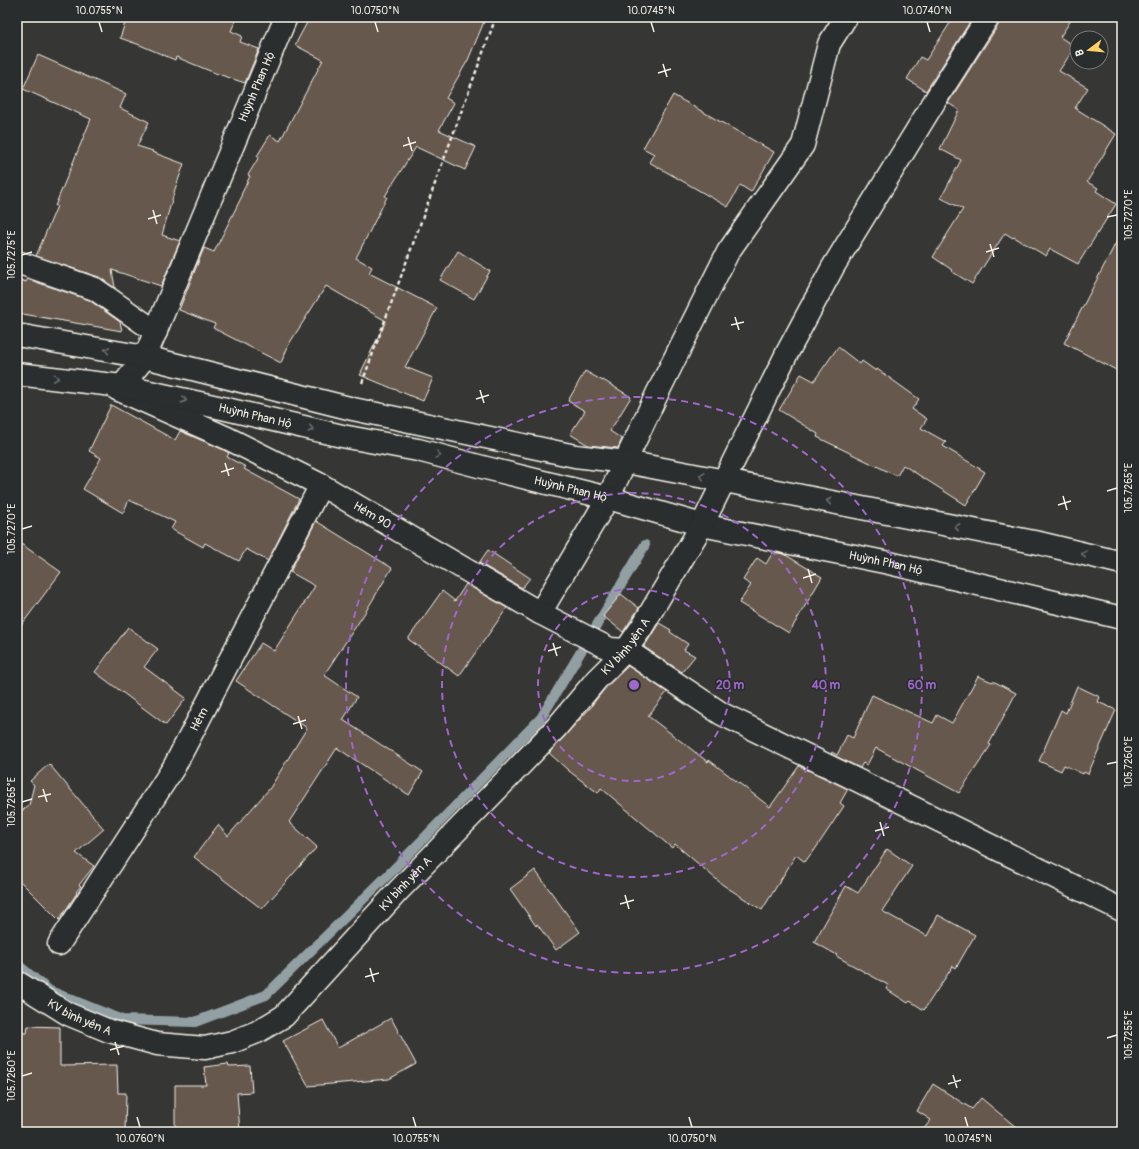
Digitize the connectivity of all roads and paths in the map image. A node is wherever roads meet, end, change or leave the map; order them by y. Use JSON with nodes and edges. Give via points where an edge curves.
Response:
{"nodes":[{"id":1,"x":286,"y":17,"type":"edge"},
{"id":2,"x":496,"y":17,"type":"edge"},
{"id":3,"x":846,"y":17,"type":"edge"},
{"id":4,"x":988,"y":17,"type":"edge"},
{"id":5,"x":17,"y":262,"type":"edge"},
{"id":6,"x":156,"y":332,"type":"junction"},
{"id":7,"x":17,"y":335,"type":"edge"},
{"id":8,"x":145,"y":357,"type":"junction"},
{"id":9,"x":17,"y":374,"type":"edge"},
{"id":10,"x":122,"y":386,"type":"junction"},
{"id":11,"x":353,"y":409,"type":"junction"},
{"id":12,"x":626,"y":462,"type":"junction"},
{"id":13,"x":725,"y":481,"type":"junction"},
{"id":14,"x":321,"y":485,"type":"junction"},
{"id":15,"x":608,"y":498,"type":"junction"},
{"id":16,"x":702,"y":525,"type":"junction"},
{"id":17,"x":1122,"y":562,"type":"edge"},
{"id":18,"x":547,"y":616,"type":"junction"},
{"id":19,"x":1122,"y":618,"type":"edge"},
{"id":20,"x":618,"y":650,"type":"junction"},
{"id":21,"x":1122,"y":910,"type":"edge"},
{"id":22,"x":59,"y":944,"type":"dead end"},
{"id":23,"x":17,"y":982,"type":"edge"}],
"edges":[{"from":1,"to":6,"type":"street","name":"Huỳnh Phan Hộ"},
{"from":2,"to":11,"type":"path"},
{"from":3,"to":12,"type":"street","via":[[829,44],[803,145],[728,252]]},
{"from":4,"to":13,"type":"street","name":"KV bình yên A","via":[[833,267],[787,353]]},
{"from":5,"to":6,"type":"street","via":[[95,289]]},
{"from":6,"to":8,"type":"street","name":"Huỳnh Phan Hộ"},
{"from":8,"to":7,"type":"street","one_way":true},
{"from":8,"to":10,"type":"street"},
{"from":8,"to":11,"type":"street"},
{"from":9,"to":10,"type":"street","name":"Huỳnh Phan Hộ","one_way":true},
{"from":10,"to":14,"type":"street","name":"Hẻm 90","via":[[117,389],[227,438]]},
{"from":10,"to":15,"type":"street","name":"Huỳnh Phan Hộ","one_way":true,"via":[[342,436],[418,450]]},
{"from":11,"to":12,"type":"street","via":[[575,456]]},
{"from":13,"to":12,"type":"street","one_way":true},
{"from":12,"to":15,"type":"street"},
{"from":13,"to":16,"type":"street","name":"KV bình yên A"},
{"from":17,"to":13,"type":"street","one_way":true,"via":[[1039,543]]},
{"from":14,"to":18,"type":"street","name":"Hẻm 90"},
{"from":14,"to":22,"type":"street","name":"Hẻm","via":[[174,767]]},
{"from":15,"to":16,"type":"street","name":"Huỳnh Phan Hộ"},
{"from":15,"to":18,"type":"street"},
{"from":16,"to":19,"type":"street","name":"Huỳnh Phan Hộ","via":[[889,563]]},
{"from":16,"to":20,"type":"street","name":"KV bình yên A","via":[[642,627]]},
{"from":18,"to":20,"type":"street","name":"Hẻm 90"},
{"from":20,"to":21,"type":"street","name":"Hẻm 90","via":[[722,714]]},
{"from":20,"to":23,"type":"street","name":"KV bình yên A","via":[[556,728],[398,891],[284,1016],[257,1032],[232,1042],[205,1048],[157,1044],[109,1031],[68,1014]]}]}
